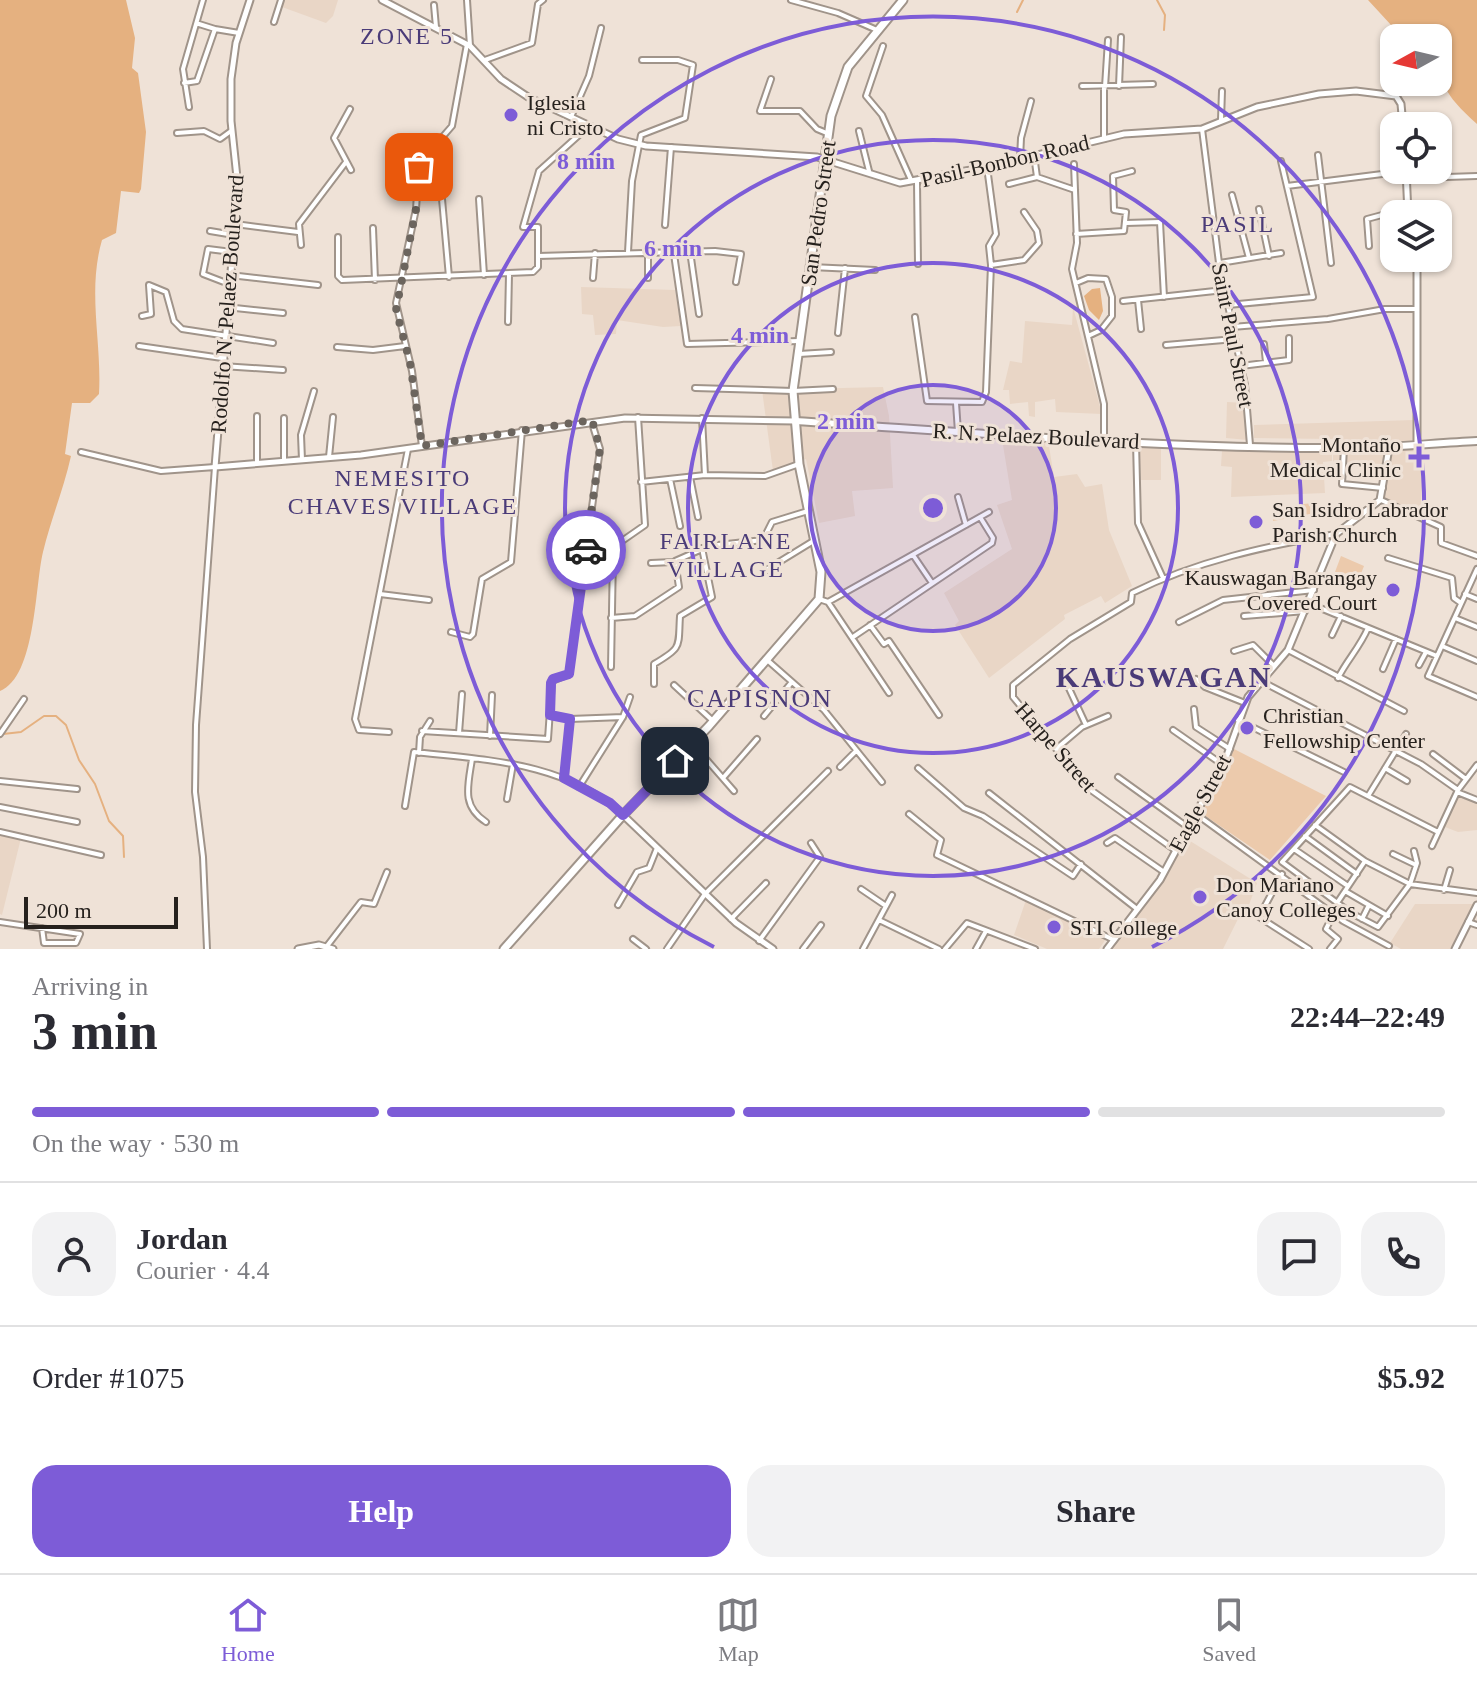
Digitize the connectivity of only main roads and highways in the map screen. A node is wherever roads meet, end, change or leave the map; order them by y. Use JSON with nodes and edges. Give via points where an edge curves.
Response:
{"nodes":[{"id":1,"x":903,"y":0,"type":"edge"},
{"id":2,"x":795,"y":421,"type":"junction"},
{"id":3,"x":1477,"y":441,"type":"edge"},
{"id":4,"x":504,"y":949,"type":"edge"}],
"edges":[{"from":1,"to":2,"type":"main road","name":"San Pedro Street","via":[[841,81],[793,391]]},
{"from":2,"to":3,"type":"main road","name":"R. N. Pelaez Boulevard","via":[[1136,442],[1389,448]]},
{"from":2,"to":4,"type":"main road","name":"San Pedro Street","via":[[823,600],[764,657],[713,721]]}]}
